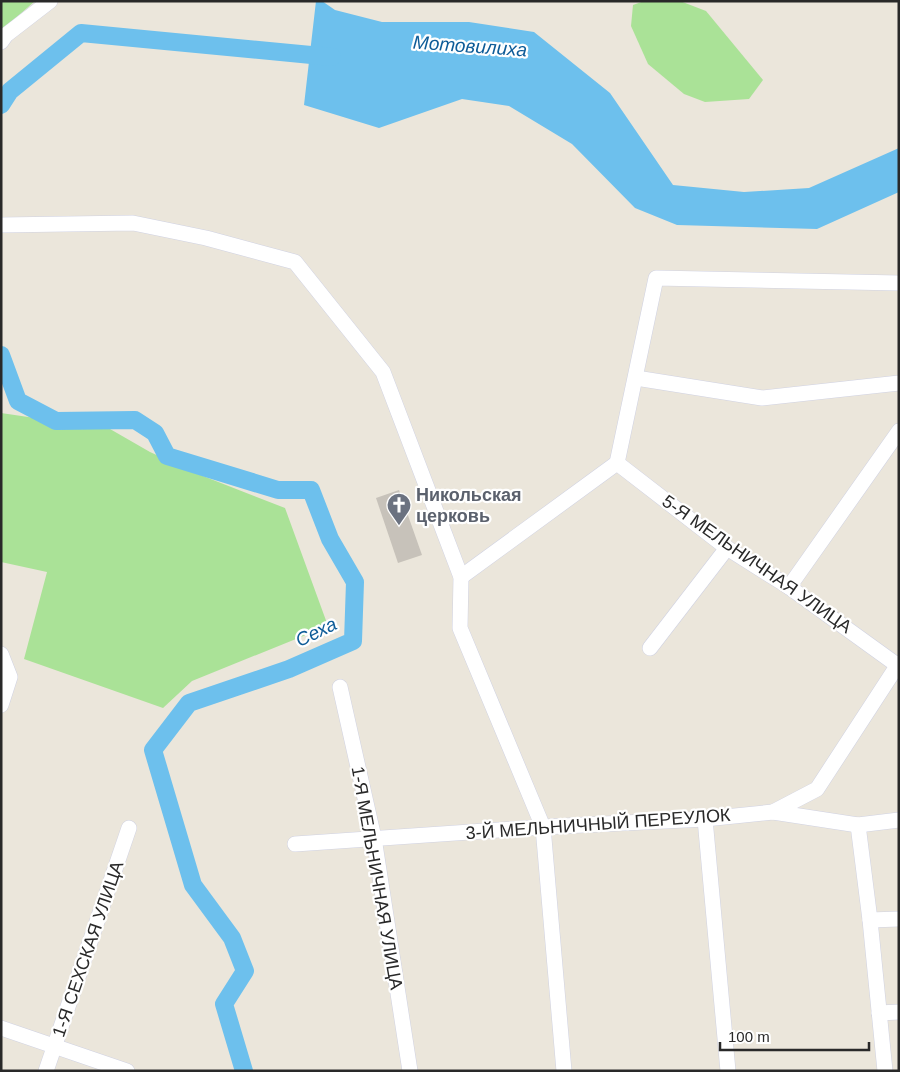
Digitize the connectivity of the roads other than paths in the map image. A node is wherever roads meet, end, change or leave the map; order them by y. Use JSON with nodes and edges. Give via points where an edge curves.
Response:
{"nodes":[{"id":1,"x":50,"y":1,"type":"edge"},
{"id":2,"x":1,"y":42,"type":"edge"},
{"id":3,"x":1,"y":226,"type":"edge"},
{"id":4,"x":899,"y":283,"type":"edge"},
{"id":5,"x":636,"y":378,"type":"junction"},
{"id":6,"x":899,"y":383,"type":"edge"},
{"id":7,"x":899,"y":431,"type":"edge"},
{"id":8,"x":617,"y":462,"type":"junction"},
{"id":9,"x":727,"y":548,"type":"junction"},
{"id":10,"x":461,"y":576,"type":"junction"},
{"id":11,"x":789,"y":587,"type":"junction"},
{"id":12,"x":650,"y":648,"type":"dead end"},
{"id":13,"x":1,"y":654,"type":"edge"},
{"id":14,"x":898,"y":664,"type":"edge"},
{"id":15,"x":340,"y":687,"type":"dead end"},
{"id":16,"x":1,"y":704,"type":"edge"},
{"id":17,"x":773,"y":812,"type":"junction"},
{"id":18,"x":705,"y":818,"type":"junction"},
{"id":19,"x":899,"y":820,"type":"edge"},
{"id":20,"x":858,"y":825,"type":"junction"},
{"id":21,"x":543,"y":826,"type":"junction"},
{"id":22,"x":129,"y":828,"type":"dead end"},
{"id":23,"x":374,"y":838,"type":"junction"},
{"id":24,"x":295,"y":844,"type":"dead end"},
{"id":25,"x":899,"y":919,"type":"edge"},
{"id":26,"x":870,"y":920,"type":"junction"},
{"id":27,"x":899,"y":1012,"type":"edge"},
{"id":28,"x":879,"y":1013,"type":"junction"},
{"id":29,"x":1,"y":1028,"type":"edge"},
{"id":30,"x":55,"y":1044,"type":"junction"},
{"id":31,"x":46,"y":1071,"type":"edge"},
{"id":32,"x":127,"y":1071,"type":"edge"},
{"id":33,"x":410,"y":1071,"type":"edge"},
{"id":34,"x":564,"y":1071,"type":"edge"},
{"id":35,"x":728,"y":1071,"type":"edge"},
{"id":36,"x":885,"y":1071,"type":"edge"}],
"edges":[{"from":1,"to":2,"type":"street"},
{"from":3,"to":10,"type":"street","via":[[133,223],[206,238],[295,262],[383,372]]},
{"from":4,"to":5,"type":"street","via":[[656,278]]},
{"from":5,"to":6,"type":"street","via":[[762,398]]},
{"from":5,"to":8,"type":"street"},
{"from":7,"to":11,"type":"street"},
{"from":8,"to":9,"type":"street","name":"5-Я МЕЛЬНИЧНАЯ УЛИЦА"},
{"from":8,"to":10,"type":"street"},
{"from":9,"to":11,"type":"street","name":"5-Я МЕЛЬНИЧНАЯ УЛИЦА"},
{"from":9,"to":12,"type":"street"},
{"from":10,"to":21,"type":"street","via":[[460,628]]},
{"from":11,"to":14,"type":"street","name":"5-Я МЕЛЬНИЧНАЯ УЛИЦА"},
{"from":13,"to":16,"type":"street","via":[[10,677]]},
{"from":14,"to":17,"type":"street","via":[[817,789]]},
{"from":15,"to":23,"type":"street","name":"1-Я МЕЛЬНИЧНАЯ УЛИЦА"},
{"from":17,"to":18,"type":"street","name":"3-Й МЕЛЬНИЧНЫЙ ПЕРЕУЛОК"},
{"from":17,"to":20,"type":"street","name":"3-Й МЕЛЬНИЧНЫЙ ПЕРЕУЛОК"},
{"from":18,"to":21,"type":"street","name":"3-Й МЕЛЬНИЧНЫЙ ПЕРЕУЛОК"},
{"from":18,"to":35,"type":"street"},
{"from":19,"to":20,"type":"street","name":"3-Й МЕЛЬНИЧНЫЙ ПЕРЕУЛОК"},
{"from":20,"to":26,"type":"street"},
{"from":21,"to":23,"type":"street","name":"3-Й МЕЛЬНИЧНЫЙ ПЕРЕУЛОК"},
{"from":21,"to":34,"type":"street"},
{"from":22,"to":30,"type":"street","name":"1-Я СЕХСКАЯ УЛИЦА"},
{"from":23,"to":24,"type":"street","name":"3-Й МЕЛЬНИЧНЫЙ ПЕРЕУЛОК"},
{"from":23,"to":33,"type":"street","name":"1-Я МЕЛЬНИЧНАЯ УЛИЦА"},
{"from":25,"to":26,"type":"street"},
{"from":26,"to":28,"type":"street"},
{"from":27,"to":28,"type":"street"},
{"from":28,"to":36,"type":"street"},
{"from":29,"to":30,"type":"street"},
{"from":30,"to":31,"type":"street","name":"1-Я СЕХСКАЯ УЛИЦА"},
{"from":30,"to":32,"type":"street"}]}
